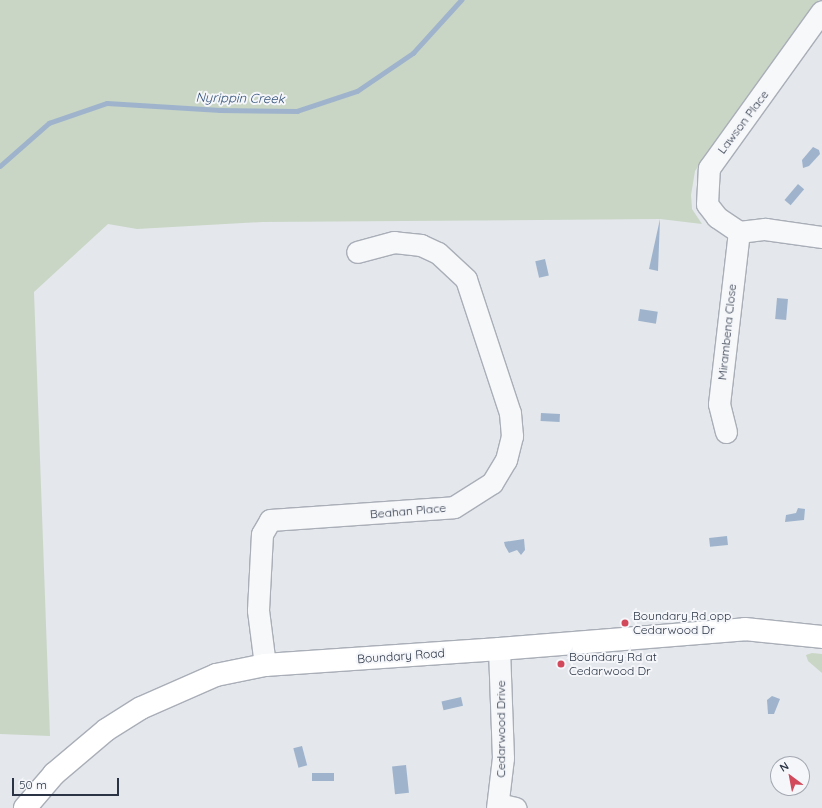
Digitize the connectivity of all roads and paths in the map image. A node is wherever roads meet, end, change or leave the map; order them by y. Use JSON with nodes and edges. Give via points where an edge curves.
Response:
{"nodes":[{"id":1,"x":822,"y":11,"type":"edge"},
{"id":2,"x":738,"y":232,"type":"junction"},
{"id":3,"x":822,"y":237,"type":"edge"},
{"id":4,"x":357,"y":252,"type":"dead end"},
{"id":5,"x":726,"y":432,"type":"dead end"},
{"id":6,"x":822,"y":637,"type":"edge"},
{"id":7,"x":499,"y":650,"type":"junction"},
{"id":8,"x":265,"y":664,"type":"junction"},
{"id":9,"x":503,"y":807,"type":"edge"},
{"id":10,"x":24,"y":808,"type":"edge"}],
"edges":[{"from":1,"to":2,"type":"street","name":"Lawson Place","via":[[709,168],[707,204],[717,217]]},
{"from":2,"to":3,"type":"street","via":[[764,229]]},
{"from":2,"to":5,"type":"street","name":"Mirambena Close","via":[[719,404]]},
{"from":4,"to":8,"type":"street","name":"Beahan Place","via":[[394,242],[421,245],[438,253],[458,268],[466,279],[510,413],[512,436],[508,454],[492,483],[454,507],[270,520],[262,534],[258,610]]},
{"from":6,"to":7,"type":"main road","name":"Boundary Road","via":[[745,629]]},
{"from":7,"to":8,"type":"main road","name":"Boundary Road"},
{"from":7,"to":9,"type":"street","name":"Cedarwood Drive"},
{"from":8,"to":10,"type":"main road","name":"Boundary Road","via":[[216,675],[141,708],[106,730],[54,774]]}]}
